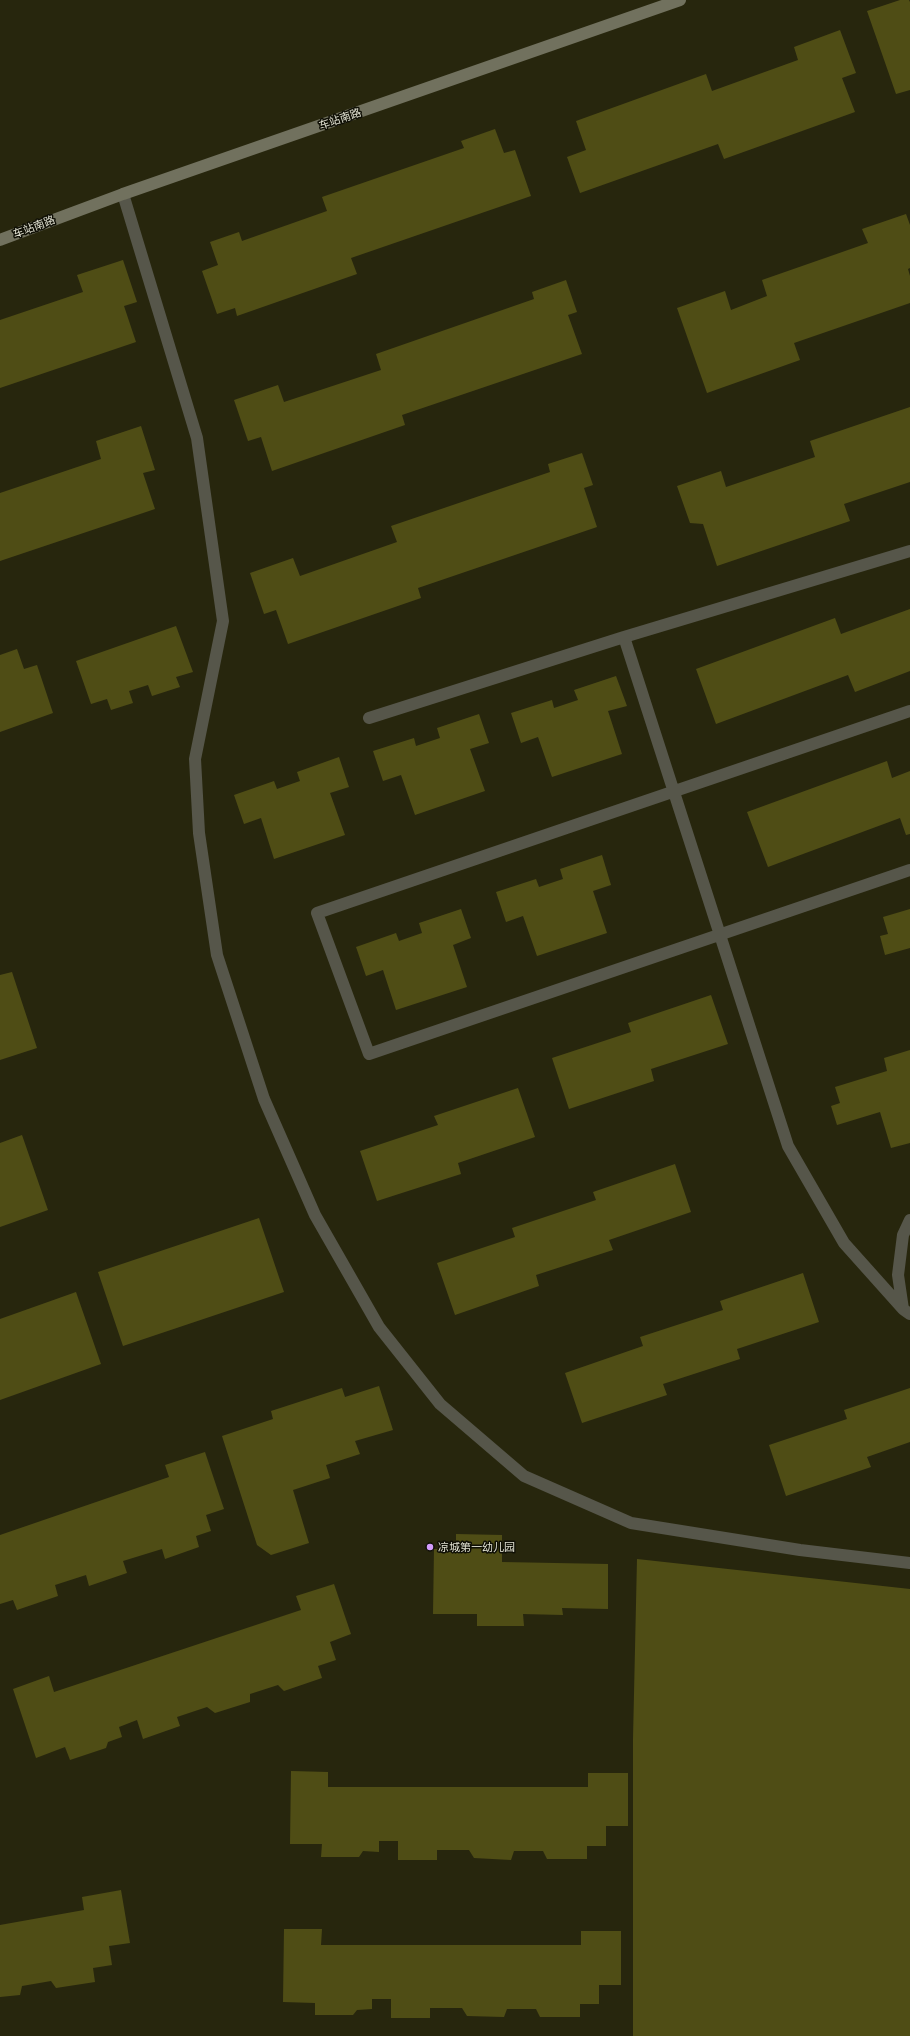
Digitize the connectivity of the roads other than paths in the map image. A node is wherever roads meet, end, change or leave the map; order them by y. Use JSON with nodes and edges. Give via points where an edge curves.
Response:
{"nodes":[{"id":1,"x":680,"y":0,"type":"edge"},
{"id":2,"x":123,"y":194,"type":"junction"},
{"id":3,"x":0,"y":240,"type":"edge"},
{"id":4,"x":910,"y":551,"type":"edge"},
{"id":5,"x":624,"y":637,"type":"junction"},
{"id":6,"x":910,"y":711,"type":"edge"},
{"id":7,"x":369,"y":718,"type":"dead end"},
{"id":8,"x":673,"y":790,"type":"junction"},
{"id":9,"x":910,"y":870,"type":"edge"},
{"id":10,"x":720,"y":935,"type":"junction"},
{"id":11,"x":910,"y":1220,"type":"edge"},
{"id":12,"x":906,"y":1311,"type":"edge"},
{"id":13,"x":910,"y":1563,"type":"edge"}],
"edges":[{"from":1,"to":2,"type":"street","name":"车站南路"},
{"from":2,"to":3,"type":"street","name":"车站南路"},
{"from":2,"to":13,"type":"lane","via":[[197,438],[223,621],[195,759],[199,833],[216,955],[264,1099],[326,1235],[379,1327],[440,1404],[524,1476],[631,1523],[800,1550]]},
{"from":4,"to":5,"type":"lane"},
{"from":5,"to":7,"type":"lane"},
{"from":5,"to":8,"type":"lane"},
{"from":6,"to":8,"type":"lane"},
{"from":8,"to":10,"type":"lane"},
{"from":8,"to":10,"type":"lane","via":[[317,913],[368,1054]]},
{"from":9,"to":10,"type":"lane"},
{"from":10,"to":12,"type":"lane","via":[[788,1146],[844,1243]]},
{"from":11,"to":12,"type":"lane","via":[[903,1235],[898,1275]]}]}
